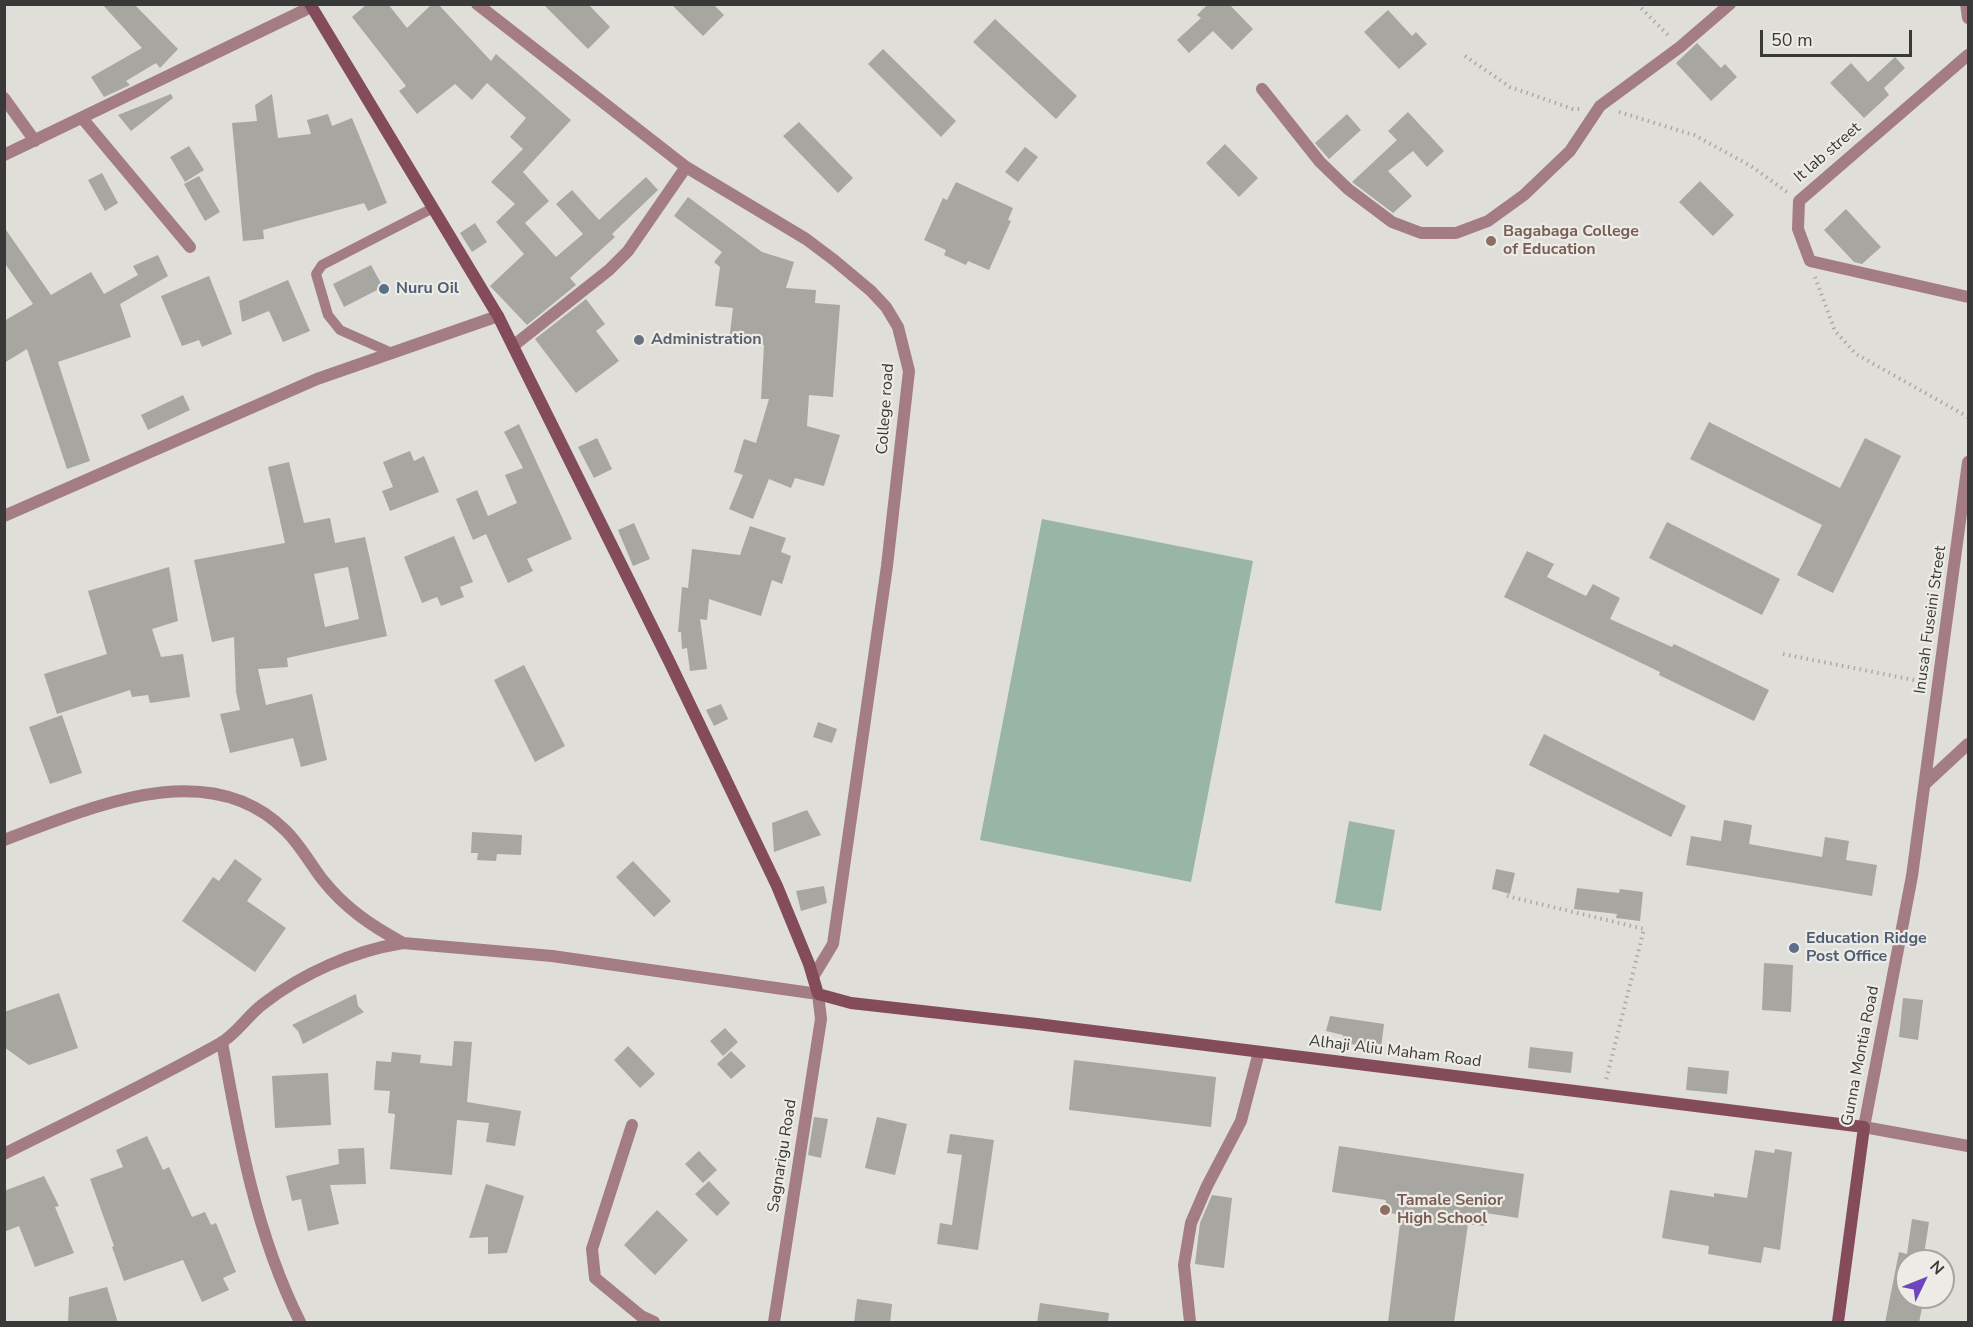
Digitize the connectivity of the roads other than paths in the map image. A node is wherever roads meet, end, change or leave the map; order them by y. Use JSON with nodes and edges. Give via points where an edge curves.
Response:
{"nodes":[{"id":1,"x":477,"y":4,"type":"edge"},
{"id":2,"x":1730,"y":4,"type":"edge"},
{"id":3,"x":1966,"y":4,"type":"edge"},
{"id":4,"x":312,"y":5,"type":"edge"},
{"id":5,"x":1968,"y":18,"type":"edge"},
{"id":6,"x":1968,"y":55,"type":"edge"},
{"id":7,"x":1262,"y":89,"type":"dead end"},
{"id":8,"x":4,"y":98,"type":"edge"},
{"id":9,"x":82,"y":118,"type":"junction"},
{"id":10,"x":35,"y":141,"type":"junction"},
{"id":11,"x":4,"y":155,"type":"edge"},
{"id":12,"x":686,"y":167,"type":"junction"},
{"id":13,"x":433,"y":208,"type":"junction"},
{"id":14,"x":190,"y":248,"type":"dead end"},
{"id":15,"x":1968,"y":297,"type":"edge"},
{"id":16,"x":498,"y":316,"type":"junction"},
{"id":17,"x":513,"y":345,"type":"junction"},
{"id":18,"x":393,"y":353,"type":"junction"},
{"id":19,"x":1968,"y":462,"type":"edge"},
{"id":20,"x":4,"y":516,"type":"edge"},
{"id":21,"x":1968,"y":744,"type":"edge"},
{"id":22,"x":1926,"y":783,"type":"junction"},
{"id":23,"x":4,"y":840,"type":"edge"},
{"id":24,"x":403,"y":942,"type":"junction"},
{"id":25,"x":813,"y":977,"type":"junction"},
{"id":26,"x":818,"y":994,"type":"junction"},
{"id":27,"x":222,"y":1042,"type":"junction"},
{"id":28,"x":1259,"y":1052,"type":"junction"},
{"id":29,"x":632,"y":1125,"type":"dead end"},
{"id":30,"x":1864,"y":1127,"type":"junction"},
{"id":31,"x":1968,"y":1146,"type":"edge"},
{"id":32,"x":4,"y":1154,"type":"edge"},
{"id":33,"x":300,"y":1323,"type":"edge"},
{"id":34,"x":654,"y":1323,"type":"edge"},
{"id":35,"x":774,"y":1323,"type":"edge"},
{"id":36,"x":1190,"y":1323,"type":"edge"},
{"id":37,"x":1838,"y":1323,"type":"edge"}],
"edges":[{"from":1,"to":12,"type":"street","name":"College road"},
{"from":2,"to":7,"type":"street","via":[[1600,106],[1570,151],[1524,195],[1488,221],[1456,233],[1421,233],[1392,222],[1320,162]]},
{"from":3,"to":5,"type":"street"},
{"from":4,"to":9,"type":"street"},
{"from":4,"to":13,"type":"street"},
{"from":6,"to":15,"type":"street","name":"It lab street","via":[[1799,201],[1798,229],[1810,261]]},
{"from":8,"to":10,"type":"street"},
{"from":9,"to":10,"type":"street"},
{"from":9,"to":14,"type":"street"},
{"from":10,"to":11,"type":"street"},
{"from":12,"to":17,"type":"street","via":[[628,251]]},
{"from":12,"to":25,"type":"street","name":"College road","via":[[806,239],[850,273],[886,307],[898,327],[909,371],[837,915],[830,953]]},
{"from":13,"to":16,"type":"street"},
{"from":13,"to":18,"type":"lane","via":[[322,265],[316,274],[328,315],[340,330]]},
{"from":16,"to":17,"type":"street"},
{"from":16,"to":18,"type":"street"},
{"from":17,"to":25,"type":"street","via":[[777,886]]},
{"from":18,"to":20,"type":"street","via":[[317,379]]},
{"from":19,"to":22,"type":"street","name":"Inusah Fuseini Street"},
{"from":21,"to":22,"type":"street"},
{"from":22,"to":30,"type":"street","name":"Gunna Montia Road"},
{"from":23,"to":24,"type":"street","via":[[67,816],[157,792],[211,791],[255,807],[272,819],[287,832],[350,911]]},
{"from":24,"to":26,"type":"street","via":[[552,956]]},
{"from":24,"to":27,"type":"street","via":[[342,960],[293,984],[261,1005]]},
{"from":25,"to":26,"type":"street"},
{"from":26,"to":28,"type":"street","name":"Alhaji Aliu Maham Road","via":[[851,1003]]},
{"from":26,"to":35,"type":"street","name":"Sagnarigu Road","via":[[821,1019]]},
{"from":27,"to":32,"type":"street"},
{"from":27,"to":33,"type":"street","via":[[254,1204],[267,1247]]},
{"from":28,"to":30,"type":"street","name":"Alhaji Aliu Maham Road"},
{"from":28,"to":36,"type":"street","via":[[1242,1122],[1191,1223],[1184,1265]]},
{"from":29,"to":34,"type":"street","via":[[592,1249],[595,1278]]},
{"from":30,"to":31,"type":"street","name":"Alhaji Aliu Maham Road"},
{"from":30,"to":37,"type":"street","name":"Gunna Montia Road"}]}
